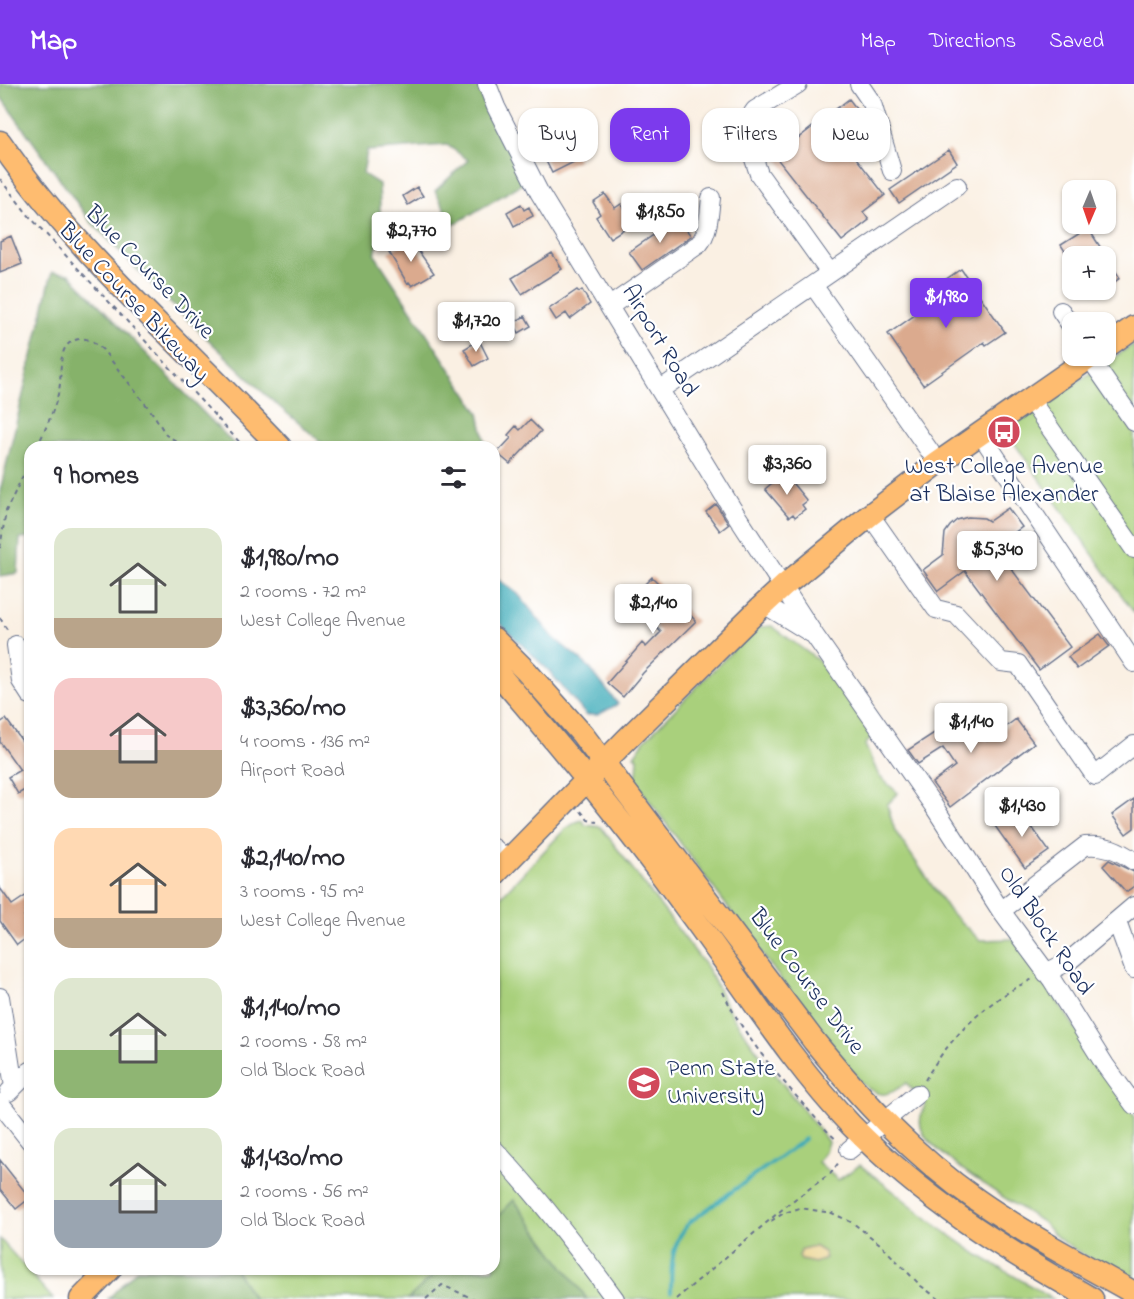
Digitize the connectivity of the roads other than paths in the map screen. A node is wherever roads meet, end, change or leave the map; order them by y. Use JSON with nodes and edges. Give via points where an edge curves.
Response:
{"nodes":[{"id":1,"x":487,"y":84,"type":"edge"},
{"id":2,"x":798,"y":84,"type":"edge"},
{"id":3,"x":859,"y":84,"type":"edge"},
{"id":4,"x":0,"y":142,"type":"edge"},
{"id":5,"x":892,"y":171,"type":"dead end"},
{"id":6,"x":957,"y":186,"type":"dead end"},
{"id":7,"x":711,"y":198,"type":"dead end"},
{"id":8,"x":830,"y":273,"type":"junction"},
{"id":9,"x":813,"y":285,"type":"junction"},
{"id":10,"x":610,"y":306,"type":"junction"},
{"id":11,"x":1134,"y":327,"type":"edge"},
{"id":12,"x":1116,"y":339,"type":"edge"},
{"id":13,"x":1077,"y":366,"type":"edge"},
{"id":14,"x":1103,"y":366,"type":"edge"},
{"id":15,"x":661,"y":389,"type":"junction"},
{"id":16,"x":1029,"y":398,"type":"junction"},
{"id":17,"x":1134,"y":422,"type":"edge"},
{"id":18,"x":980,"y":433,"type":"junction"},
{"id":19,"x":276,"y":441,"type":"edge"},
{"id":20,"x":938,"y":463,"type":"junction"},
{"id":21,"x":870,"y":515,"type":"junction"},
{"id":22,"x":1134,"y":549,"type":"edge"},
{"id":23,"x":784,"y":586,"type":"junction"},
{"id":24,"x":764,"y":604,"type":"junction"},
{"id":25,"x":816,"y":636,"type":"junction"},
{"id":26,"x":16,"y":645,"type":"dead end"},
{"id":27,"x":500,"y":645,"type":"edge"},
{"id":28,"x":1134,"y":663,"type":"edge"},
{"id":29,"x":500,"y":676,"type":"edge"},
{"id":30,"x":24,"y":686,"type":"edge"},
{"id":31,"x":1134,"y":745,"type":"edge"},
{"id":32,"x":604,"y":763,"type":"junction"},
{"id":33,"x":587,"y":779,"type":"junction"},
{"id":34,"x":500,"y":859,"type":"edge"},
{"id":35,"x":1134,"y":861,"type":"edge"},
{"id":36,"x":1134,"y":906,"type":"edge"},
{"id":37,"x":1001,"y":911,"type":"junction"},
{"id":38,"x":1117,"y":922,"type":"junction"},
{"id":39,"x":1134,"y":969,"type":"edge"},
{"id":40,"x":1046,"y":972,"type":"junction"},
{"id":41,"x":0,"y":997,"type":"edge"},
{"id":42,"x":24,"y":1077,"type":"edge"},
{"id":43,"x":14,"y":1087,"type":"junction"},
{"id":44,"x":917,"y":1094,"type":"road end"},
{"id":45,"x":0,"y":1103,"type":"edge"},
{"id":46,"x":1134,"y":1105,"type":"edge"},
{"id":47,"x":884,"y":1121,"type":"junction"},
{"id":48,"x":24,"y":1133,"type":"edge"},
{"id":49,"x":857,"y":1144,"type":"junction"},
{"id":50,"x":500,"y":1155,"type":"edge"},
{"id":51,"x":104,"y":1275,"type":"edge"},
{"id":52,"x":1134,"y":1293,"type":"edge"},
{"id":53,"x":81,"y":1299,"type":"edge"},
{"id":54,"x":615,"y":1299,"type":"edge"},
{"id":55,"x":1092,"y":1299,"type":"edge"}],
"edges":[{"from":1,"to":10,"type":"street","name":"Airport Road","via":[[539,192]]},
{"from":2,"to":8,"type":"street","via":[[754,110],[745,132],[759,174]]},
{"from":3,"to":5,"type":"street","via":[[872,103]]},
{"from":4,"to":19,"type":"main road","name":"Blue Course Drive","via":[[87,249]]},
{"from":6,"to":8,"type":"street"},
{"from":7,"to":10,"type":"street","via":[[706,231],[699,244]]},
{"from":8,"to":9,"type":"street"},
{"from":9,"to":15,"type":"street"},
{"from":9,"to":20,"type":"street"},
{"from":10,"to":15,"type":"street","name":"Airport Road"},
{"from":11,"to":12,"type":"main road"},
{"from":13,"to":16,"type":"main road"},
{"from":14,"to":17,"type":"street"},
{"from":15,"to":23,"type":"street","name":"Airport Road","via":[[733,510]]},
{"from":16,"to":18,"type":"main road"},
{"from":16,"to":22,"type":"street"},
{"from":18,"to":20,"type":"main road"},
{"from":18,"to":28,"type":"street"},
{"from":20,"to":21,"type":"main road"},
{"from":21,"to":23,"type":"main road"},
{"from":21,"to":31,"type":"street","via":[[936,609],[956,614],[1001,662],[1018,664],[1095,776]]},
{"from":23,"to":24,"type":"main road"},
{"from":23,"to":25,"type":"street","name":"Old Block Road"},
{"from":24,"to":25,"type":"street","name":"Old Block Road"},
{"from":24,"to":32,"type":"main road"},
{"from":25,"to":37,"type":"street","name":"Old Block Road"},
{"from":26,"to":30,"type":"street"},
{"from":27,"to":32,"type":"main road","name":"Blue Course Drive"},
{"from":29,"to":33,"type":"main road"},
{"from":32,"to":33,"type":"main road"},
{"from":32,"to":47,"type":"main road","name":"Blue Course Drive","via":[[814,1041]]},
{"from":33,"to":34,"type":"main road"},
{"from":33,"to":49,"type":"main road","via":[[655,865]]},
{"from":35,"to":37,"type":"street","via":[[1101,845],[1086,846]]},
{"from":36,"to":38,"type":"street"},
{"from":37,"to":40,"type":"street","name":"Old Block Road"},
{"from":38,"to":39,"type":"street"},
{"from":38,"to":40,"type":"street","via":[[1069,962]]},
{"from":40,"to":46,"type":"street","name":"Old Block Road"},
{"from":41,"to":43,"type":"street"},
{"from":42,"to":43,"type":"street"},
{"from":43,"to":45,"type":"street"},
{"from":44,"to":47,"type":"street"},
{"from":45,"to":48,"type":"street"},
{"from":47,"to":49,"type":"street"},
{"from":47,"to":52,"type":"main road","name":"Blue Course Drive","via":[[975,1199]]},
{"from":49,"to":55,"type":"main road","via":[[997,1244]]},
{"from":50,"to":54,"type":"street","via":[[559,1223]]},
{"from":51,"to":53,"type":"main road"}]}
